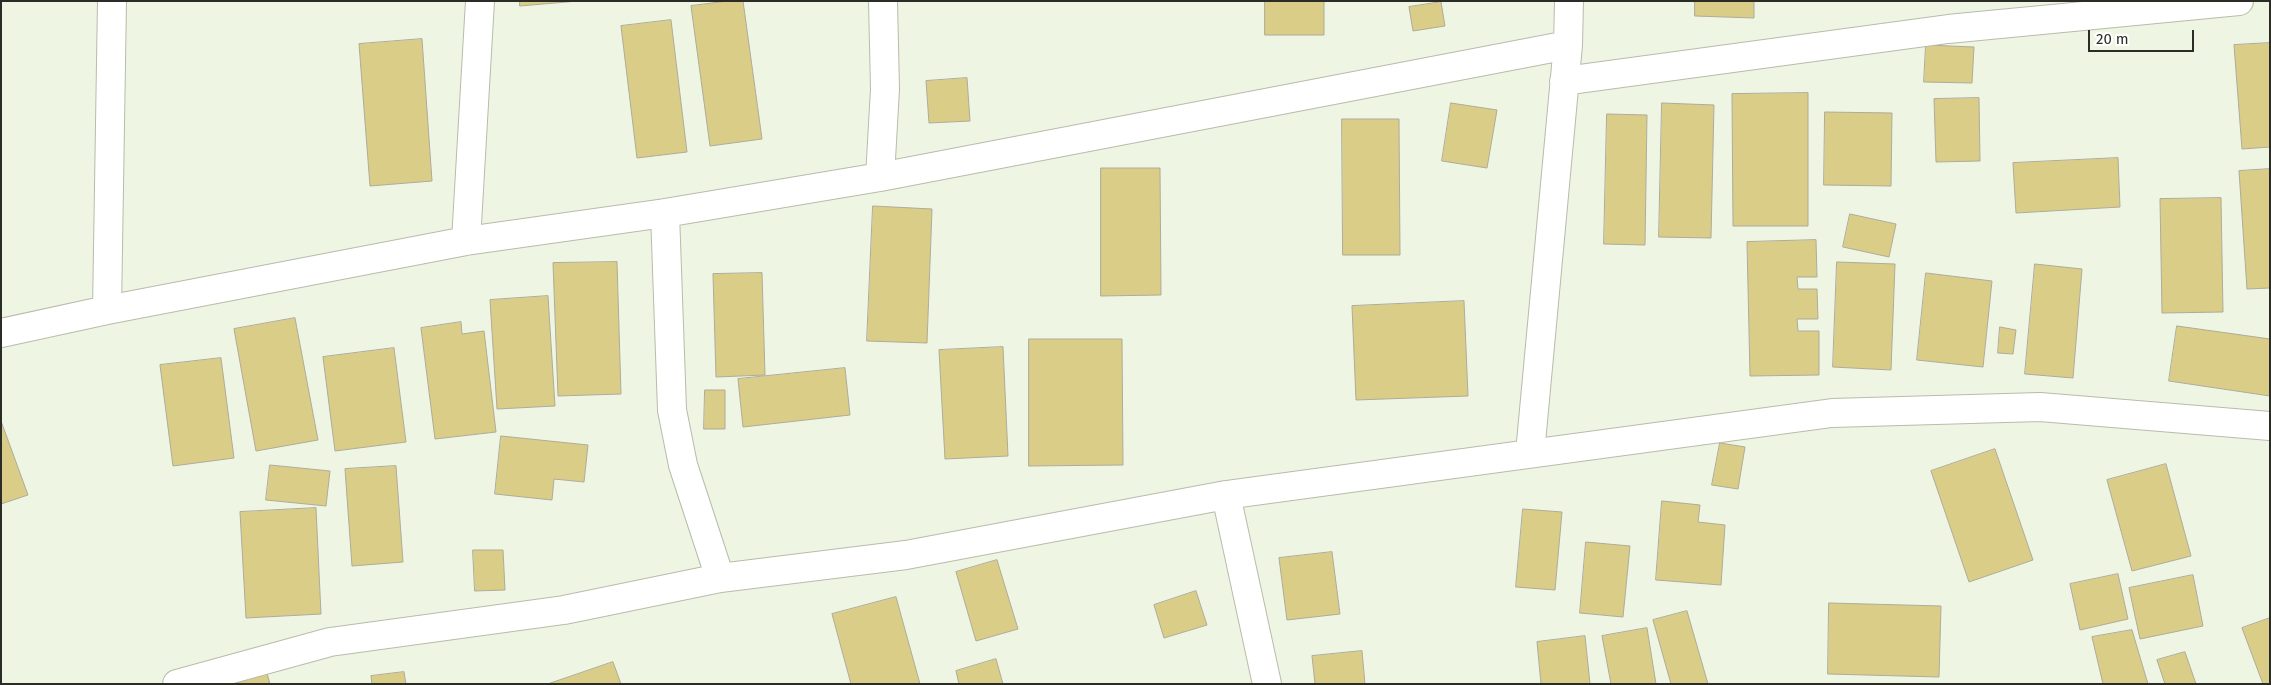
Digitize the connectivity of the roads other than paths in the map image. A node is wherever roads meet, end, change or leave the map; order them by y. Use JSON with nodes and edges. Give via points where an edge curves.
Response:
{"nodes":[{"id":1,"x":112,"y":1,"type":"edge"},
{"id":2,"x":480,"y":1,"type":"edge"},
{"id":3,"x":882,"y":1,"type":"edge"},
{"id":4,"x":1569,"y":1,"type":"edge"},
{"id":5,"x":2239,"y":1,"type":"edge"},
{"id":6,"x":1568,"y":45,"type":"junction"},
{"id":7,"x":1564,"y":81,"type":"junction"},
{"id":8,"x":880,"y":177,"type":"junction"},
{"id":9,"x":665,"y":213,"type":"junction"},
{"id":10,"x":466,"y":241,"type":"junction"},
{"id":11,"x":107,"y":310,"type":"junction"},
{"id":12,"x":1,"y":333,"type":"edge"},
{"id":13,"x":2270,"y":426,"type":"edge"},
{"id":14,"x":1530,"y":453,"type":"junction"},
{"id":15,"x":1226,"y":495,"type":"junction"},
{"id":16,"x":720,"y":578,"type":"junction"},
{"id":17,"x":177,"y":684,"type":"edge"},
{"id":18,"x":1267,"y":684,"type":"edge"}],
"edges":[{"from":1,"to":11,"type":"street"},
{"from":2,"to":10,"type":"street"},
{"from":3,"to":8,"type":"street","via":[[885,90]]},
{"from":4,"to":6,"type":"street"},
{"from":5,"to":7,"type":"street","via":[[1948,29]]},
{"from":6,"to":7,"type":"street"},
{"from":6,"to":8,"type":"street"},
{"from":7,"to":14,"type":"street"},
{"from":8,"to":9,"type":"street"},
{"from":9,"to":10,"type":"street"},
{"from":9,"to":16,"type":"street","via":[[672,410],[683,465]]},
{"from":10,"to":11,"type":"street"},
{"from":11,"to":12,"type":"street"},
{"from":13,"to":14,"type":"street","via":[[2040,407],[1832,412]]},
{"from":14,"to":15,"type":"street"},
{"from":15,"to":16,"type":"street","via":[[906,555]]},
{"from":15,"to":18,"type":"street"},
{"from":16,"to":17,"type":"street","via":[[564,610],[330,642]]}]}
